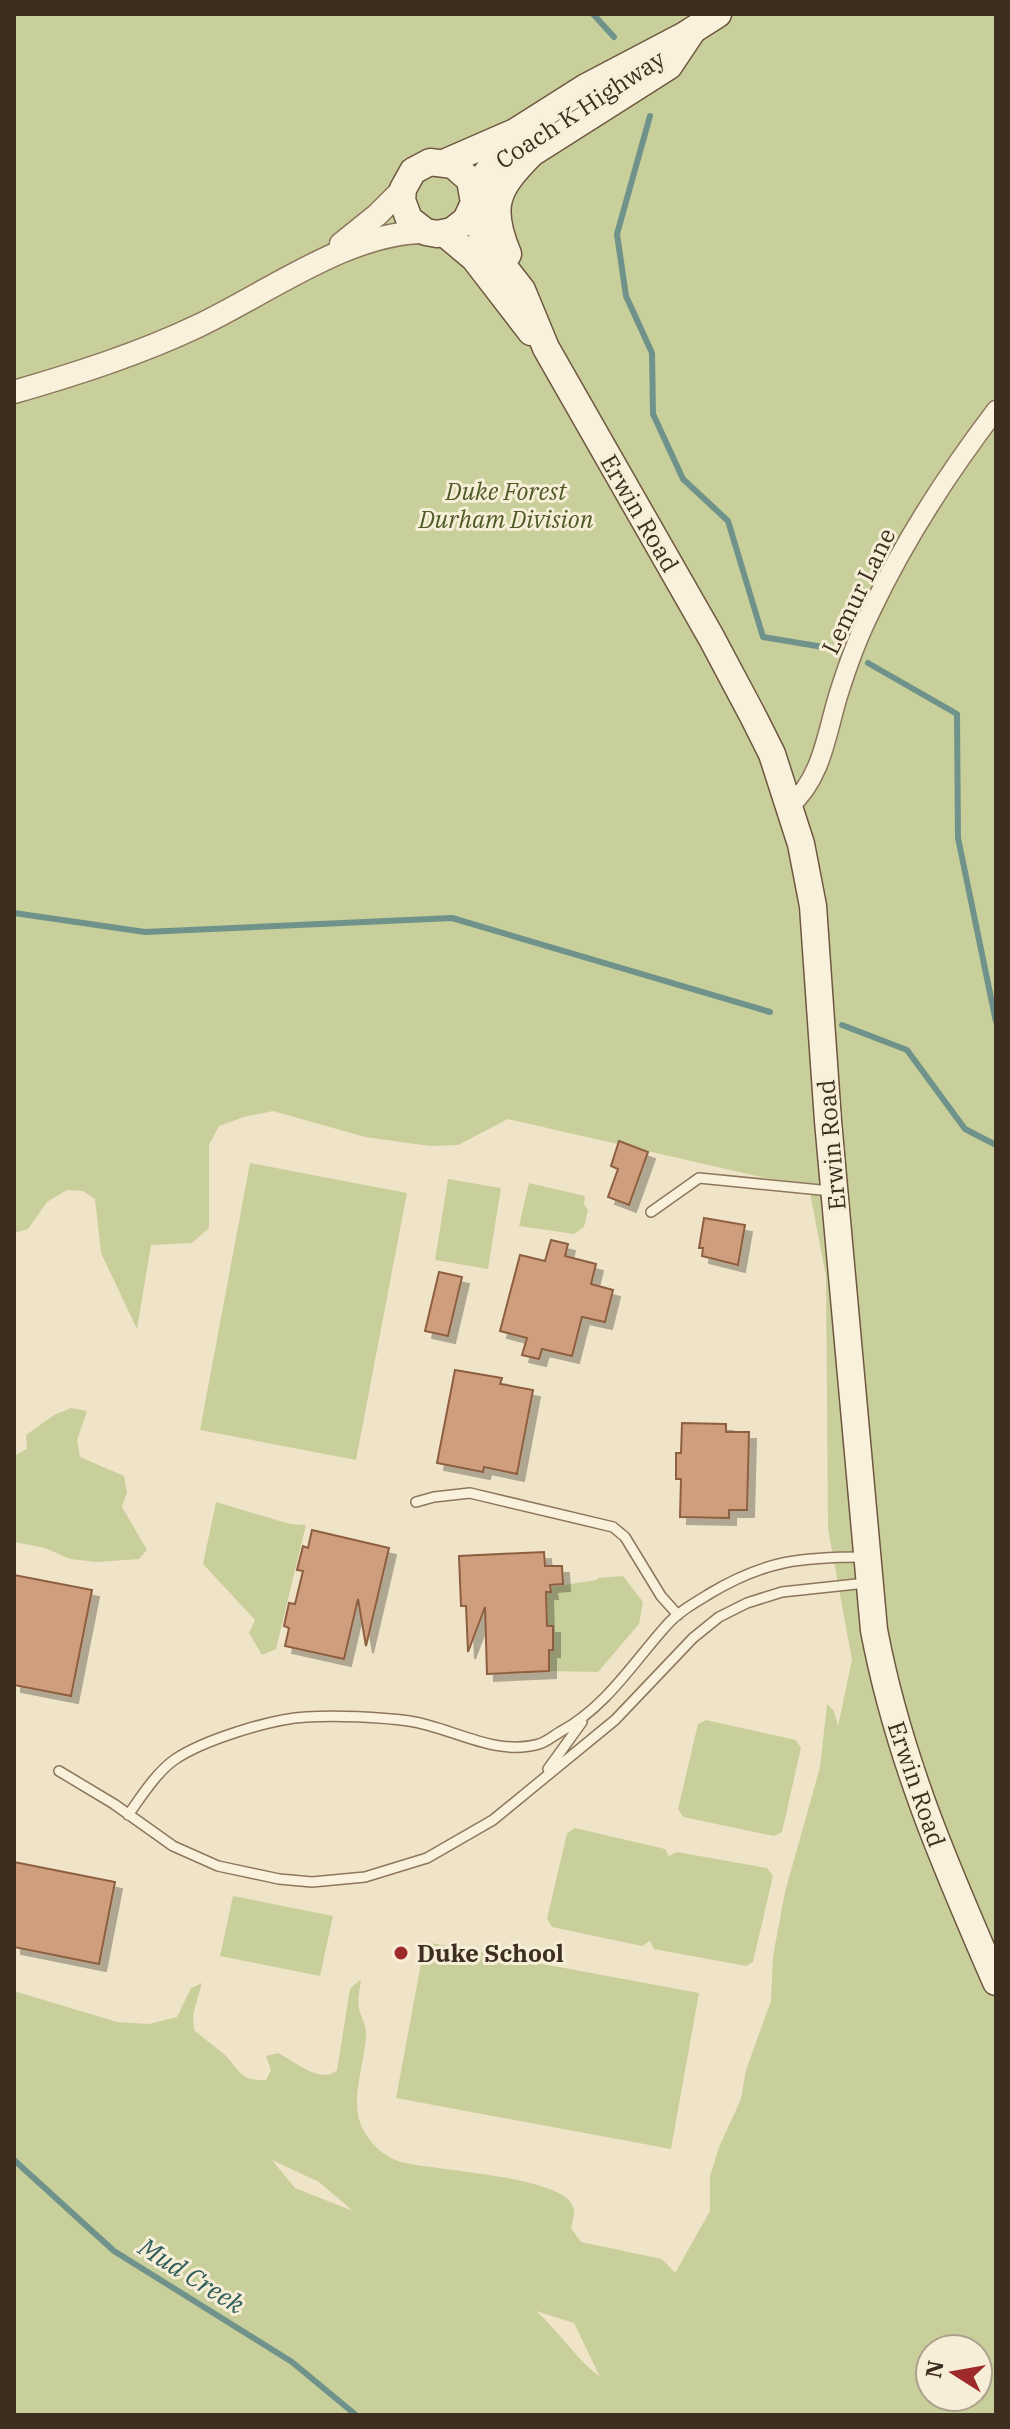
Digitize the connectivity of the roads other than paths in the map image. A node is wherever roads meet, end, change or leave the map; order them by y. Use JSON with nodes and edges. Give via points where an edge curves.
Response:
{"nodes":[{"id":1,"x":718,"y":14,"type":"edge"},
{"id":2,"x":693,"y":30,"type":"junction"},
{"id":3,"x":446,"y":162,"type":"junction"},
{"id":4,"x":403,"y":189,"type":"junction"},
{"id":5,"x":474,"y":200,"type":"junction"},
{"id":6,"x":435,"y":232,"type":"junction"},
{"id":7,"x":317,"y":263,"type":"junction"},
{"id":8,"x":522,"y":290,"type":"junction"},
{"id":9,"x":546,"y":348,"type":"junction"},
{"id":10,"x":14,"y":392,"type":"edge"},
{"id":11,"x":996,"y":410,"type":"edge"},
{"id":12,"x":790,"y":806,"type":"junction"},
{"id":13,"x":835,"y":1191,"type":"junction"},
{"id":14,"x":651,"y":1212,"type":"dead end"},
{"id":15,"x":416,"y":1502,"type":"dead end"},
{"id":16,"x":866,"y":1570,"type":"junction"},
{"id":17,"x":678,"y":1615,"type":"junction"},
{"id":18,"x":584,"y":1719,"type":"junction"},
{"id":19,"x":59,"y":1771,"type":"dead end"},
{"id":20,"x":542,"y":1778,"type":"junction"},
{"id":21,"x":128,"y":1815,"type":"junction"},
{"id":22,"x":996,"y":1982,"type":"edge"}],
"edges":[{"from":1,"to":2,"type":"main road","name":"Coach K Highway"},
{"from":2,"to":3,"type":"main road","name":"Coach K Highway","via":[[515,132]]},
{"from":2,"to":5,"type":"main road","name":"Coach K Highway","via":[[664,56],[502,156],[479,183]]},
{"from":2,"to":8,"type":"main road","via":[[669,66],[532,153],[511,176],[497,203],[496,220]]},
{"from":3,"to":4,"type":"main road","name":"Coach K Highway","via":[[422,165]]},
{"from":3,"to":5,"type":"main road","name":"Coach K Highway","via":[[465,174]]},
{"from":4,"to":6,"type":"main road","via":[[409,219]]},
{"from":4,"to":7,"type":"street","name":"Coach K Highway"},
{"from":5,"to":6,"type":"main road","name":"Coach K Highway","via":[[466,220],[452,231]]},
{"from":5,"to":8,"type":"main road","name":"Erwin Road","via":[[483,237]]},
{"from":6,"to":7,"type":"street","name":"Coach K Highway","via":[[371,239]]},
{"from":6,"to":9,"type":"main road","name":"Erwin Road","via":[[474,258]]},
{"from":7,"to":10,"type":"street","name":"Coach K Highway","via":[[151,347]]},
{"from":8,"to":9,"type":"main road","name":"Erwin Road"},
{"from":9,"to":12,"type":"main road","name":"Erwin Road","via":[[719,650],[772,754]]},
{"from":11,"to":12,"type":"street","name":"Lemur Lane","via":[[901,551],[848,665],[818,767]]},
{"from":12,"to":13,"type":"main road","name":"Erwin Road","via":[[813,906]]},
{"from":13,"to":14,"type":"lane","via":[[699,1178]]},
{"from":13,"to":16,"type":"main road","name":"Erwin Road"},
{"from":15,"to":17,"type":"lane","via":[[470,1493],[613,1527]]},
{"from":16,"to":17,"type":"lane","via":[[806,1557],[764,1566],[734,1578]]},
{"from":16,"to":20,"type":"lane","via":[[747,1603],[719,1617],[615,1720]]},
{"from":16,"to":22,"type":"main road","name":"Erwin Road","via":[[882,1671],[900,1741],[944,1864]]},
{"from":17,"to":18,"type":"lane"},
{"from":18,"to":20,"type":"lane"},
{"from":18,"to":21,"type":"lane","via":[[539,1744],[511,1747],[411,1721],[305,1717],[198,1746],[172,1761]]},
{"from":19,"to":21,"type":"lane"},
{"from":20,"to":21,"type":"lane","via":[[493,1820],[427,1858],[365,1877],[312,1882],[218,1866],[173,1846]]}]}
